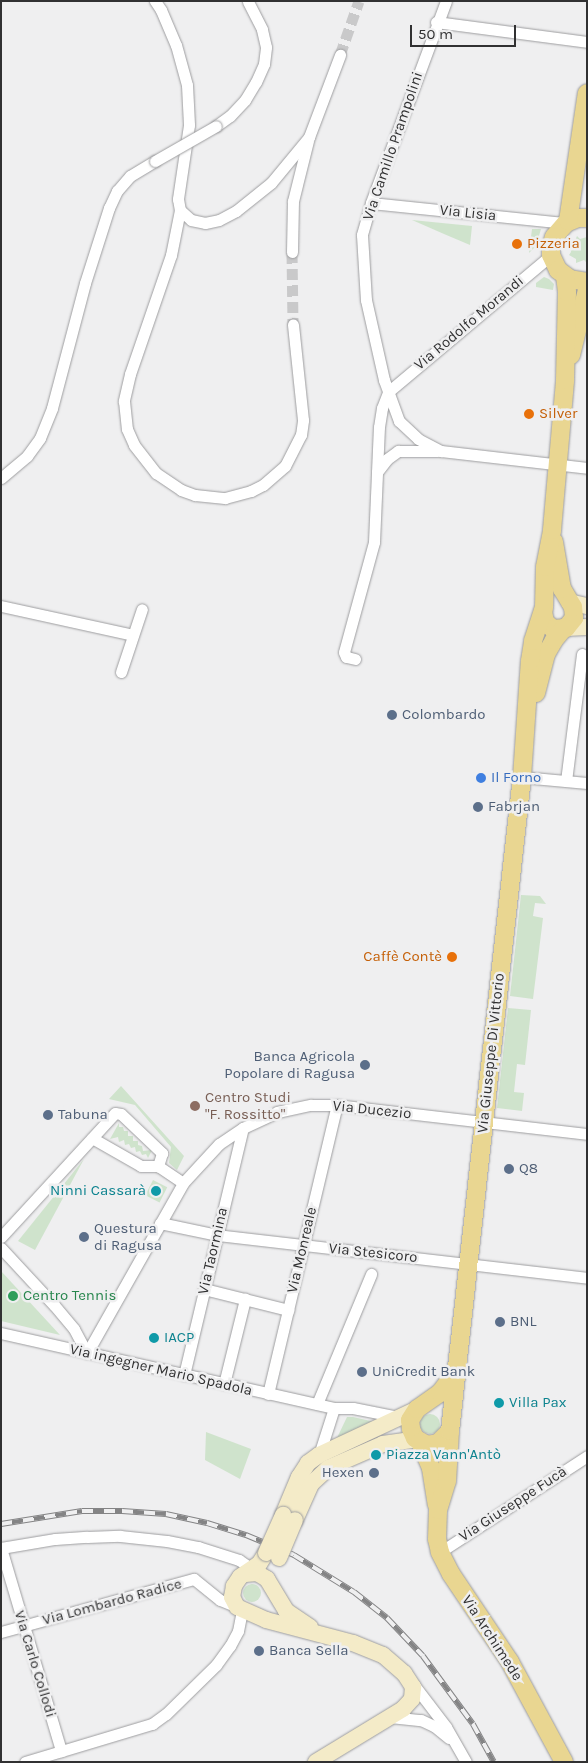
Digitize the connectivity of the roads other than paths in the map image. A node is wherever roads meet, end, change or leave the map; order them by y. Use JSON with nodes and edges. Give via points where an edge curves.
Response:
{"nodes":[{"id":1,"x":154,"y":1,"type":"edge"},
{"id":2,"x":248,"y":1,"type":"edge"},
{"id":3,"x":446,"y":1,"type":"edge"},
{"id":4,"x":436,"y":22,"type":"junction"},
{"id":5,"x":587,"y":42,"type":"edge"},
{"id":6,"x":340,"y":55,"type":"tunnel mouth"},
{"id":7,"x":587,"y":93,"type":"edge"},
{"id":8,"x":309,"y":137,"type":"junction"},
{"id":9,"x":371,"y":202,"type":"junction"},
{"id":10,"x":180,"y":210,"type":"junction"},
{"id":11,"x":587,"y":218,"type":"edge"},
{"id":12,"x":567,"y":222,"type":"junction"},
{"id":13,"x":292,"y":252,"type":"tunnel mouth"},
{"id":14,"x":552,"y":256,"type":"junction"},
{"id":15,"x":565,"y":276,"type":"junction"},
{"id":16,"x":587,"y":282,"type":"edge"},
{"id":17,"x":587,"y":290,"type":"edge"},
{"id":18,"x":293,"y":325,"type":"tunnel mouth"},
{"id":19,"x":565,"y":380,"type":"junction"},
{"id":20,"x":388,"y":392,"type":"junction"},
{"id":21,"x":441,"y":451,"type":"junction"},
{"id":22,"x":558,"y":464,"type":"junction"},
{"id":23,"x":587,"y":468,"type":"edge"},
{"id":24,"x":377,"y":472,"type":"junction"},
{"id":25,"x":1,"y":478,"type":"edge"},
{"id":26,"x":552,"y":530,"type":"junction"},
{"id":27,"x":568,"y":601,"type":"junction"},
{"id":28,"x":1,"y":606,"type":"edge"},
{"id":29,"x":587,"y":606,"type":"edge"},
{"id":30,"x":142,"y":609,"type":"dead end"},
{"id":31,"x":544,"y":610,"type":"junction"},
{"id":32,"x":565,"y":628,"type":"junction"},
{"id":33,"x":587,"y":628,"type":"edge"},
{"id":34,"x":133,"y":635,"type":"junction"},
{"id":35,"x":582,"y":654,"type":"dead end"},
{"id":36,"x":355,"y":659,"type":"dead end"},
{"id":37,"x":121,"y":672,"type":"dead end"},
{"id":38,"x":526,"y":735,"type":"junction"},
{"id":39,"x":522,"y":776,"type":"junction"},
{"id":40,"x":566,"y":781,"type":"junction"},
{"id":41,"x":587,"y":783,"type":"edge"},
{"id":42,"x":337,"y":1105,"type":"junction"},
{"id":43,"x":484,"y":1121,"type":"junction"},
{"id":44,"x":243,"y":1128,"type":"junction"},
{"id":45,"x":587,"y":1134,"type":"edge"},
{"id":46,"x":92,"y":1138,"type":"junction"},
{"id":47,"x":158,"y":1166,"type":"junction"},
{"id":48,"x":183,"y":1183,"type":"junction"},
{"id":49,"x":160,"y":1223,"type":"junction"},
{"id":50,"x":216,"y":1235,"type":"junction"},
{"id":51,"x":1,"y":1237,"type":"edge"},
{"id":52,"x":303,"y":1246,"type":"junction"},
{"id":53,"x":1,"y":1248,"type":"edge"},
{"id":54,"x":469,"y":1263,"type":"junction"},
{"id":55,"x":371,"y":1274,"type":"dead end"},
{"id":56,"x":587,"y":1278,"type":"edge"},
{"id":57,"x":204,"y":1289,"type":"junction"},
{"id":58,"x":245,"y":1299,"type":"junction"},
{"id":59,"x":288,"y":1310,"type":"junction"},
{"id":60,"x":1,"y":1333,"type":"edge"},
{"id":61,"x":87,"y":1353,"type":"junction"},
{"id":62,"x":457,"y":1371,"type":"junction"},
{"id":63,"x":184,"y":1375,"type":"junction"},
{"id":64,"x":224,"y":1384,"type":"junction"},
{"id":65,"x":268,"y":1394,"type":"junction"},
{"id":66,"x":319,"y":1405,"type":"junction"},
{"id":67,"x":422,"y":1407,"type":"junction"},
{"id":68,"x":334,"y":1408,"type":"junction"},
{"id":69,"x":400,"y":1418,"type":"junction"},
{"id":70,"x":450,"y":1428,"type":"junction"},
{"id":71,"x":419,"y":1441,"type":"junction"},
{"id":72,"x":319,"y":1455,"type":"junction"},
{"id":73,"x":587,"y":1456,"type":"edge"},
{"id":74,"x":438,"y":1510,"type":"junction"},
{"id":75,"x":289,"y":1518,"type":"junction"},
{"id":76,"x":1,"y":1548,"type":"edge"},
{"id":77,"x":440,"y":1552,"type":"junction"},
{"id":78,"x":273,"y":1556,"type":"junction"},
{"id":79,"x":252,"y":1572,"type":"junction"},
{"id":80,"x":272,"y":1587,"type":"junction"},
{"id":81,"x":244,"y":1610,"type":"junction"},
{"id":82,"x":23,"y":1626,"type":"junction"},
{"id":83,"x":1,"y":1632,"type":"edge"},
{"id":84,"x":321,"y":1634,"type":"junction"},
{"id":85,"x":409,"y":1678,"type":"junction"},
{"id":86,"x":388,"y":1718,"type":"junction"},
{"id":87,"x":460,"y":1750,"type":"junction"},
{"id":88,"x":61,"y":1751,"type":"junction"},
{"id":89,"x":25,"y":1762,"type":"edge"},
{"id":90,"x":316,"y":1762,"type":"edge"},
{"id":91,"x":466,"y":1762,"type":"edge"},
{"id":92,"x":564,"y":1762,"type":"edge"}],
"edges":[{"from":1,"to":10,"type":"street","via":[[176,45],[187,85],[188,125],[178,189]]},
{"from":2,"to":25,"type":"street","bridge":true,"via":[[262,29],[266,48],[264,64],[256,82],[230,116],[130,176],[117,191],[85,282],[52,408],[40,438],[27,456]]},
{"from":3,"to":4,"type":"street","name":"Via Camillo Prampolini"},
{"from":4,"to":5,"type":"street"},
{"from":4,"to":9,"type":"street","name":"Via Camillo Prampolini"},
{"from":6,"to":8,"type":"street"},
{"from":7,"to":12,"type":"main road"},
{"from":8,"to":10,"type":"street","via":[[271,183],[236,212],[205,223],[191,220]]},
{"from":8,"to":13,"type":"street","via":[[293,201]]},
{"from":9,"to":12,"type":"street","name":"Via Lisia"},
{"from":9,"to":20,"type":"street","name":"Via Camillo Prampolini","via":[[362,235],[366,300]]},
{"from":10,"to":18,"type":"street","via":[[171,255],[130,374],[124,401],[134,445],[156,473],[181,490],[224,498],[263,485],[285,466],[301,435],[303,420]]},
{"from":11,"to":12,"type":"main road"},
{"from":12,"to":14,"type":"main road","via":[[554,237]]},
{"from":14,"to":15,"type":"main road","via":[[558,270]]},
{"from":14,"to":20,"type":"street","name":"Via Rodolfo Morandi"},
{"from":15,"to":16,"type":"main road"},
{"from":15,"to":19,"type":"main road"},
{"from":17,"to":19,"type":"main road"},
{"from":19,"to":22,"type":"main road"},
{"from":20,"to":21,"type":"street","name":"Via Camillo Prampolini","via":[[399,421],[418,438]]},
{"from":20,"to":24,"type":"street","via":[[379,427]]},
{"from":21,"to":22,"type":"street","name":"Via Camillo Prampolini"},
{"from":21,"to":24,"type":"street","via":[[398,451]]},
{"from":22,"to":23,"type":"street","name":"Via Camillo Prampolini"},
{"from":22,"to":26,"type":"main road"},
{"from":24,"to":36,"type":"street","via":[[374,542],[344,652]]},
{"from":26,"to":27,"type":"main road","via":[[559,576]]},
{"from":26,"to":31,"type":"main road","via":[[545,567]]},
{"from":27,"to":29,"type":"main road"},
{"from":27,"to":31,"type":"main road","via":[[556,598]]},
{"from":27,"to":32,"type":"main road","via":[[573,607],[574,618]]},
{"from":28,"to":34,"type":"street"},
{"from":30,"to":34,"type":"street"},
{"from":31,"to":32,"type":"main road","via":[[549,626]]},
{"from":31,"to":38,"type":"main road","via":[[532,641]]},
{"from":32,"to":33,"type":"main road"},
{"from":32,"to":38,"type":"main road","via":[[546,654]]},
{"from":34,"to":37,"type":"street"},
{"from":35,"to":40,"type":"street"},
{"from":38,"to":39,"type":"main road","name":"Via Giuseppe Di Vittorio"},
{"from":39,"to":40,"type":"street"},
{"from":39,"to":43,"type":"main road","name":"Via Giuseppe Di Vittorio"},
{"from":40,"to":41,"type":"street"},
{"from":42,"to":43,"type":"street","name":"Via Ducezio"},
{"from":42,"to":44,"type":"street","name":"Via Ducezio","via":[[294,1107]]},
{"from":42,"to":52,"type":"street","name":"Via Monreale"},
{"from":43,"to":45,"type":"street","name":"Via Ducezio"},
{"from":43,"to":54,"type":"main road","name":"Via Giuseppe Di Vittorio"},
{"from":44,"to":48,"type":"street","name":"Via Ducezio","via":[[219,1144]]},
{"from":44,"to":50,"type":"street","name":"Via Taormina"},
{"from":46,"to":47,"type":"street","via":[[141,1166]]},
{"from":46,"to":47,"type":"street","via":[[115,1113],[119,1113],[162,1153]]},
{"from":46,"to":51,"type":"street"},
{"from":47,"to":48,"type":"street"},
{"from":48,"to":49,"type":"street","name":"Via Ducezio"},
{"from":49,"to":50,"type":"street","name":"Via Stesicoro"},
{"from":49,"to":61,"type":"street","name":"Via Ducezio"},
{"from":50,"to":52,"type":"street","name":"Via Stesicoro"},
{"from":50,"to":57,"type":"street","name":"Via Taormina"},
{"from":52,"to":54,"type":"street","name":"Via Stesicoro"},
{"from":52,"to":59,"type":"street","name":"Via Monreale"},
{"from":53,"to":61,"type":"street","via":[[74,1329]]},
{"from":54,"to":56,"type":"street","name":"Via Stesicoro"},
{"from":54,"to":62,"type":"main road","name":"Via Giuseppe Di Vittorio"},
{"from":55,"to":66,"type":"street"},
{"from":57,"to":58,"type":"street"},
{"from":57,"to":63,"type":"street","name":"Via Taormina"},
{"from":58,"to":59,"type":"street"},
{"from":58,"to":64,"type":"street"},
{"from":59,"to":65,"type":"street","name":"Via Monreale"},
{"from":60,"to":61,"type":"street","name":"Via ingegner Mario Spadola"},
{"from":61,"to":63,"type":"street","name":"Via ingegner Mario Spadola"},
{"from":62,"to":67,"type":"main road","via":[[440,1393]]},
{"from":62,"to":70,"type":"main road","name":"Via Giuseppe Di Vittorio"},
{"from":63,"to":64,"type":"street","name":"Via ingegner Mario Spadola"},
{"from":64,"to":65,"type":"street","name":"Via ingegner Mario Spadola"},
{"from":65,"to":66,"type":"street","name":"Via ingegner Mario Spadola"},
{"from":66,"to":68,"type":"street","name":"Via ingegner Mario Spadola"},
{"from":67,"to":69,"type":"main road"},
{"from":67,"to":70,"type":"main road","via":[[442,1408],[449,1415]]},
{"from":67,"to":71,"type":"main road","via":[[412,1416],[410,1425],[412,1434]]},
{"from":68,"to":69,"type":"street","name":"Via ingegner Mario Spadola","via":[[353,1408]]},
{"from":68,"to":72,"type":"street"},
{"from":69,"to":72,"type":"main road"},
{"from":70,"to":71,"type":"main road","via":[[438,1443],[428,1445]]},
{"from":70,"to":74,"type":"main road","name":"Via Giuseppe Di Vittorio","via":[[447,1481]]},
{"from":71,"to":74,"type":"main road","via":[[431,1468]]},
{"from":71,"to":75,"type":"main road","via":[[382,1444],[328,1468],[312,1484]]},
{"from":72,"to":75,"type":"main road","via":[[299,1476]]},
{"from":73,"to":77,"type":"street","name":"Via Giuseppe Fucà"},
{"from":74,"to":77,"type":"main road","name":"Via Archimede"},
{"from":75,"to":78,"type":"main road","bridge":true},
{"from":76,"to":79,"type":"street","via":[[55,1539],[120,1536],[198,1547],[239,1560]]},
{"from":76,"to":82,"type":"street","name":"Via Carlo Collodi"},
{"from":77,"to":92,"type":"main road","name":"Via Archimede","via":[[451,1574],[510,1662]]},
{"from":78,"to":79,"type":"main road"},
{"from":78,"to":80,"type":"main road"},
{"from":79,"to":80,"type":"main road"},
{"from":79,"to":81,"type":"main road","via":[[234,1586],[232,1597]]},
{"from":80,"to":81,"type":"main road","via":[[268,1606]]},
{"from":80,"to":84,"type":"main road","via":[[286,1611]]},
{"from":81,"to":82,"type":"street","name":"Via Lombardo Radice","via":[[220,1600],[194,1579]]},
{"from":81,"to":84,"type":"main road"},
{"from":81,"to":88,"type":"street","via":[[238,1631],[216,1665],[166,1714],[152,1724]]},
{"from":82,"to":83,"type":"street","name":"Via Lombardo Radice"},
{"from":82,"to":88,"type":"street","name":"Via Carlo Collodi"},
{"from":84,"to":85,"type":"main road","via":[[383,1655]]},
{"from":85,"to":86,"type":"main road","via":[[413,1689],[411,1701]]},
{"from":85,"to":87,"type":"street"},
{"from":86,"to":87,"type":"street","via":[[398,1716],[421,1720],[441,1731]]},
{"from":86,"to":90,"type":"main road"},
{"from":87,"to":91,"type":"street"},
{"from":88,"to":89,"type":"street"}]}
